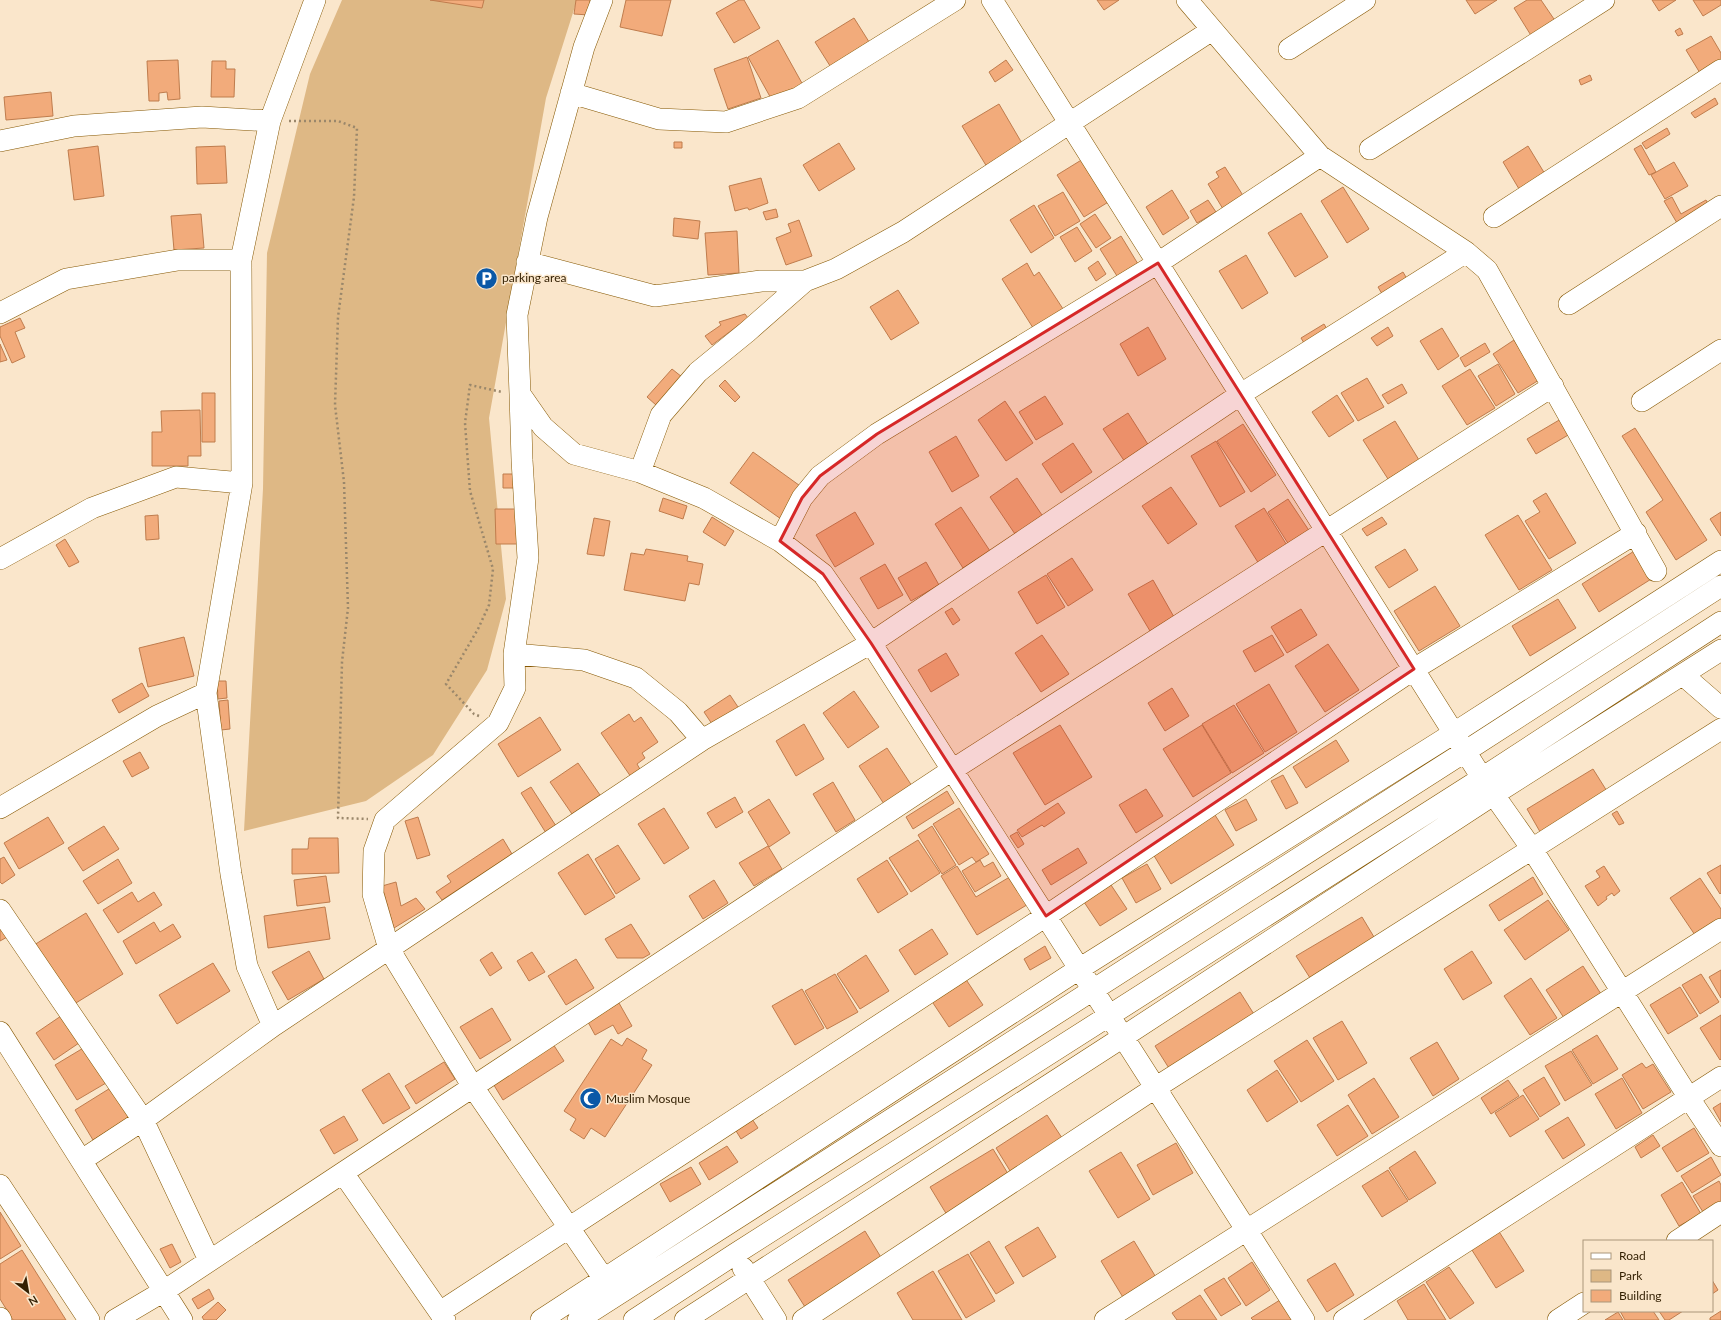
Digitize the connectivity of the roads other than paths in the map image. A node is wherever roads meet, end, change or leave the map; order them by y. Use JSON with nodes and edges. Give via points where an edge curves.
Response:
{"nodes":[{"id":1,"x":314,"y":0,"type":"edge"},
{"id":2,"x":602,"y":0,"type":"edge"},
{"id":3,"x":955,"y":0,"type":"edge"},
{"id":4,"x":992,"y":0,"type":"edge"},
{"id":5,"x":1187,"y":0,"type":"edge"},
{"id":6,"x":1365,"y":0,"type":"edge"},
{"id":7,"x":1604,"y":0,"type":"edge"},
{"id":8,"x":1212,"y":30,"type":"junction"},
{"id":9,"x":1289,"y":49,"type":"dead end"},
{"id":10,"x":1721,"y":70,"type":"edge"},
{"id":11,"x":571,"y":93,"type":"junction"},
{"id":12,"x":270,"y":121,"type":"junction"},
{"id":13,"x":1069,"y":122,"type":"junction"},
{"id":14,"x":0,"y":142,"type":"edge"},
{"id":15,"x":1370,"y":149,"type":"dead end"},
{"id":16,"x":1320,"y":156,"type":"junction"},
{"id":17,"x":1721,"y":206,"type":"edge"},
{"id":18,"x":1494,"y":217,"type":"dead end"},
{"id":19,"x":1466,"y":252,"type":"junction"},
{"id":20,"x":240,"y":260,"type":"junction"},
{"id":21,"x":528,"y":262,"type":"junction"},
{"id":22,"x":1158,"y":263,"type":"junction"},
{"id":23,"x":805,"y":281,"type":"junction"},
{"id":24,"x":1569,"y":304,"type":"dead end"},
{"id":25,"x":0,"y":313,"type":"edge"},
{"id":26,"x":1721,"y":350,"type":"edge"},
{"id":27,"x":1553,"y":386,"type":"junction"},
{"id":28,"x":520,"y":394,"type":"junction"},
{"id":29,"x":1241,"y":394,"type":"junction"},
{"id":30,"x":1642,"y":401,"type":"dead end"},
{"id":31,"x":640,"y":472,"type":"junction"},
{"id":32,"x":242,"y":483,"type":"junction"},
{"id":33,"x":1327,"y":530,"type":"junction"},
{"id":34,"x":1636,"y":533,"type":"junction"},
{"id":35,"x":780,"y":541,"type":"junction"},
{"id":36,"x":0,"y":559,"type":"edge"},
{"id":37,"x":1721,"y":561,"type":"edge"},
{"id":38,"x":1656,"y":571,"type":"dead end"},
{"id":39,"x":1721,"y":586,"type":"edge"},
{"id":40,"x":1721,"y":622,"type":"edge"},
{"id":41,"x":871,"y":643,"type":"junction"},
{"id":42,"x":514,"y":654,"type":"junction"},
{"id":43,"x":1719,"y":655,"type":"edge"},
{"id":44,"x":1414,"y":669,"type":"junction"},
{"id":45,"x":1683,"y":674,"type":"junction"},
{"id":46,"x":206,"y":693,"type":"junction"},
{"id":47,"x":1721,"y":708,"type":"edge"},
{"id":48,"x":1721,"y":729,"type":"edge"},
{"id":49,"x":1454,"y":733,"type":"junction"},
{"id":50,"x":702,"y":740,"type":"junction"},
{"id":51,"x":1466,"y":751,"type":"junction"},
{"id":52,"x":952,"y":770,"type":"junction"},
{"id":53,"x":1487,"y":786,"type":"junction"},
{"id":54,"x":0,"y":808,"type":"edge"},
{"id":55,"x":1532,"y":849,"type":"junction"},
{"id":56,"x":0,"y":910,"type":"edge"},
{"id":57,"x":1046,"y":916,"type":"junction"},
{"id":58,"x":1721,"y":929,"type":"edge"},
{"id":59,"x":389,"y":949,"type":"junction"},
{"id":60,"x":1079,"y":969,"type":"junction"},
{"id":61,"x":1093,"y":990,"type":"junction"},
{"id":62,"x":1622,"y":992,"type":"junction"},
{"id":63,"x":1110,"y":1016,"type":"junction"},
{"id":64,"x":273,"y":1026,"type":"junction"},
{"id":65,"x":0,"y":1032,"type":"edge"},
{"id":66,"x":1123,"y":1037,"type":"junction"},
{"id":67,"x":1721,"y":1077,"type":"edge"},
{"id":68,"x":473,"y":1087,"type":"junction"},
{"id":69,"x":1156,"y":1088,"type":"junction"},
{"id":70,"x":1689,"y":1098,"type":"junction"},
{"id":71,"x":143,"y":1120,"type":"junction"},
{"id":72,"x":1721,"y":1146,"type":"edge"},
{"id":73,"x":82,"y":1160,"type":"junction"},
{"id":74,"x":343,"y":1173,"type":"junction"},
{"id":75,"x":0,"y":1185,"type":"edge"},
{"id":76,"x":1721,"y":1212,"type":"edge"},
{"id":77,"x":568,"y":1228,"type":"junction"},
{"id":78,"x":719,"y":1230,"type":"junction"},
{"id":79,"x":1247,"y":1230,"type":"junction"},
{"id":80,"x":1679,"y":1240,"type":"edge"},
{"id":81,"x":735,"y":1254,"type":"junction"},
{"id":82,"x":209,"y":1260,"type":"junction"},
{"id":83,"x":604,"y":1279,"type":"junction"},
{"id":84,"x":750,"y":1279,"type":"junction"},
{"id":85,"x":164,"y":1291,"type":"junction"},
{"id":86,"x":1583,"y":1304,"type":"edge"},
{"id":87,"x":443,"y":1316,"type":"edge"},
{"id":88,"x":89,"y":1320,"type":"edge"},
{"id":89,"x":115,"y":1320,"type":"edge"},
{"id":90,"x":182,"y":1320,"type":"edge"},
{"id":91,"x":542,"y":1320,"type":"edge"},
{"id":92,"x":578,"y":1320,"type":"edge"},
{"id":93,"x":634,"y":1320,"type":"edge"},
{"id":94,"x":685,"y":1320,"type":"edge"},
{"id":95,"x":776,"y":1320,"type":"edge"},
{"id":96,"x":804,"y":1320,"type":"edge"},
{"id":97,"x":1105,"y":1320,"type":"edge"},
{"id":98,"x":1304,"y":1320,"type":"edge"},
{"id":99,"x":1344,"y":1320,"type":"edge"},
{"id":100,"x":1558,"y":1320,"type":"edge"}],
"edges":[{"from":1,"to":12,"type":"street"},
{"from":2,"to":11,"type":"street","via":[[584,47]]},
{"from":3,"to":11,"type":"street","via":[[798,98],[726,122],[659,119]]},
{"from":4,"to":13,"type":"street"},
{"from":5,"to":8,"type":"street"},
{"from":6,"to":9,"type":"street"},
{"from":7,"to":15,"type":"street"},
{"from":8,"to":13,"type":"street"},
{"from":8,"to":16,"type":"street"},
{"from":10,"to":18,"type":"street"},
{"from":11,"to":21,"type":"street","via":[[537,216]]},
{"from":12,"to":14,"type":"street","via":[[202,116],[82,125]]},
{"from":12,"to":20,"type":"street"},
{"from":13,"to":22,"type":"street"},
{"from":13,"to":23,"type":"street","via":[[903,232],[836,269]]},
{"from":16,"to":19,"type":"street"},
{"from":16,"to":22,"type":"street"},
{"from":17,"to":24,"type":"street"},
{"from":19,"to":27,"type":"street","via":[[1488,270]]},
{"from":19,"to":29,"type":"street"},
{"from":20,"to":25,"type":"street","via":[[178,260],[66,279]]},
{"from":20,"to":32,"type":"street"},
{"from":21,"to":23,"type":"street","via":[[655,296],[761,281]]},
{"from":21,"to":28,"type":"street","via":[[517,315]]},
{"from":22,"to":29,"type":"street"},
{"from":22,"to":35,"type":"street","via":[[877,434],[820,476],[802,498]]},
{"from":23,"to":31,"type":"street","via":[[698,372],[661,415]]},
{"from":26,"to":30,"type":"street"},
{"from":27,"to":33,"type":"street"},
{"from":27,"to":34,"type":"street"},
{"from":28,"to":31,"type":"street","via":[[543,427],[574,454]]},
{"from":28,"to":42,"type":"street","via":[[528,558]]},
{"from":29,"to":33,"type":"street"},
{"from":29,"to":41,"type":"street"},
{"from":31,"to":35,"type":"street","via":[[704,498]]},
{"from":32,"to":36,"type":"street","via":[[176,477],[92,508]]},
{"from":32,"to":46,"type":"street"},
{"from":33,"to":44,"type":"street"},
{"from":33,"to":52,"type":"street"},
{"from":34,"to":38,"type":"street"},
{"from":34,"to":44,"type":"street"},
{"from":35,"to":41,"type":"street","via":[[823,574]]},
{"from":37,"to":49,"type":"street"},
{"from":39,"to":51,"type":"street"},
{"from":40,"to":53,"type":"street"},
{"from":41,"to":50,"type":"street"},
{"from":41,"to":52,"type":"street"},
{"from":42,"to":50,"type":"street","via":[[584,660],[636,678],[678,712]]},
{"from":42,"to":59,"type":"street","via":[[515,688],[498,723],[385,820],[374,851],[372,894]]},
{"from":43,"to":45,"type":"street"},
{"from":44,"to":49,"type":"street"},
{"from":44,"to":57,"type":"street"},
{"from":45,"to":47,"type":"street"},
{"from":45,"to":53,"type":"street"},
{"from":46,"to":54,"type":"street","via":[[157,716]]},
{"from":46,"to":64,"type":"street","via":[[230,874],[247,966]]},
{"from":48,"to":55,"type":"street"},
{"from":49,"to":51,"type":"street"},
{"from":49,"to":60,"type":"street"},
{"from":50,"to":59,"type":"street"},
{"from":51,"to":53,"type":"street"},
{"from":51,"to":61,"type":"street"},
{"from":52,"to":57,"type":"street"},
{"from":52,"to":68,"type":"street"},
{"from":53,"to":55,"type":"street"},
{"from":53,"to":63,"type":"street"},
{"from":53,"to":66,"type":"street"},
{"from":55,"to":62,"type":"street"},
{"from":55,"to":69,"type":"street"},
{"from":56,"to":71,"type":"street"},
{"from":57,"to":60,"type":"street"},
{"from":57,"to":77,"type":"street"},
{"from":58,"to":62,"type":"street"},
{"from":59,"to":64,"type":"street"},
{"from":59,"to":68,"type":"street"},
{"from":60,"to":61,"type":"street"},
{"from":60,"to":83,"type":"street"},
{"from":61,"to":63,"type":"street"},
{"from":61,"to":78,"type":"street"},
{"from":62,"to":70,"type":"street"},
{"from":62,"to":79,"type":"street"},
{"from":63,"to":66,"type":"street"},
{"from":63,"to":81,"type":"street"},
{"from":64,"to":71,"type":"street"},
{"from":65,"to":73,"type":"street"},
{"from":66,"to":69,"type":"street"},
{"from":66,"to":84,"type":"street"},
{"from":67,"to":70,"type":"street"},
{"from":68,"to":74,"type":"street"},
{"from":68,"to":77,"type":"street"},
{"from":69,"to":79,"type":"street"},
{"from":69,"to":96,"type":"street"},
{"from":70,"to":72,"type":"street"},
{"from":70,"to":99,"type":"street"},
{"from":71,"to":73,"type":"street"},
{"from":71,"to":82,"type":"street"},
{"from":73,"to":85,"type":"street"},
{"from":74,"to":82,"type":"street"},
{"from":74,"to":87,"type":"street"},
{"from":75,"to":88,"type":"street"},
{"from":76,"to":80,"type":"street"},
{"from":77,"to":83,"type":"street"},
{"from":77,"to":87,"type":"street"},
{"from":78,"to":81,"type":"street"},
{"from":78,"to":92,"type":"street"},
{"from":79,"to":97,"type":"street"},
{"from":79,"to":98,"type":"street"},
{"from":81,"to":84,"type":"street"},
{"from":81,"to":93,"type":"street"},
{"from":82,"to":85,"type":"street"},
{"from":83,"to":91,"type":"street"},
{"from":84,"to":94,"type":"street"},
{"from":84,"to":95,"type":"street"},
{"from":85,"to":89,"type":"street"},
{"from":85,"to":90,"type":"street"},
{"from":86,"to":100,"type":"street"}]}
